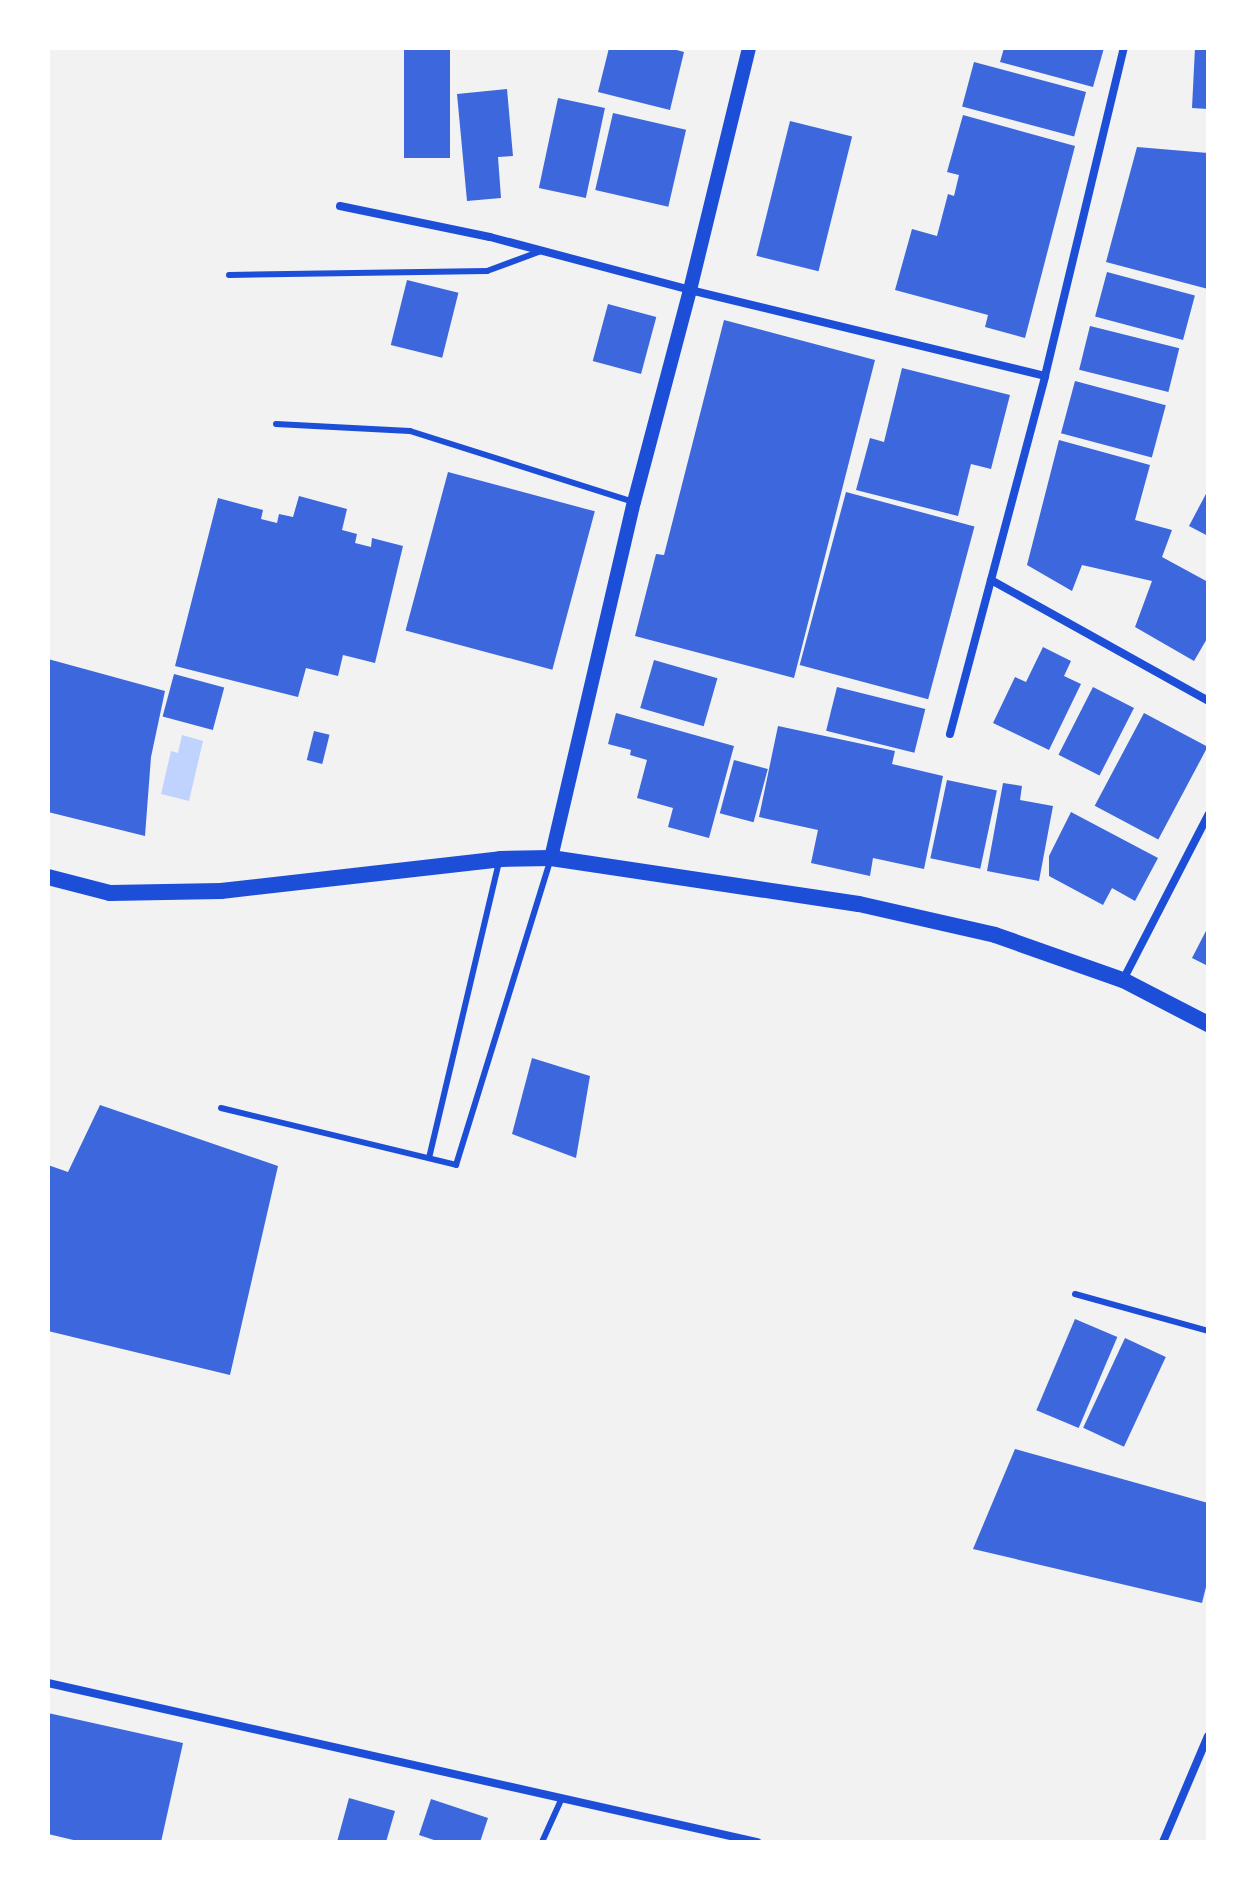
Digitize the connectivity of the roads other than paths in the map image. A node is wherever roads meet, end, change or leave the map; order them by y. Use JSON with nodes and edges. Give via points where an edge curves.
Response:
{"nodes":[{"id":1,"x":749,"y":48,"type":"edge"},
{"id":2,"x":1124,"y":48,"type":"edge"},
{"id":3,"x":340,"y":206,"type":"dead end"},
{"id":4,"x":541,"y":251,"type":"junction"},
{"id":5,"x":229,"y":275,"type":"dead end"},
{"id":6,"x":690,"y":290,"type":"junction"},
{"id":7,"x":1045,"y":376,"type":"junction"},
{"id":8,"x":276,"y":424,"type":"dead end"},
{"id":9,"x":634,"y":502,"type":"junction"},
{"id":10,"x":991,"y":580,"type":"junction"},
{"id":11,"x":1208,"y":701,"type":"edge"},
{"id":12,"x":950,"y":734,"type":"dead end"},
{"id":13,"x":1208,"y":815,"type":"edge"},
{"id":14,"x":551,"y":858,"type":"junction"},
{"id":15,"x":500,"y":859,"type":"junction"},
{"id":16,"x":48,"y":877,"type":"edge"},
{"id":17,"x":1123,"y":980,"type":"junction"},
{"id":18,"x":1208,"y":1024,"type":"edge"},
{"id":19,"x":221,"y":1108,"type":"dead end"},
{"id":20,"x":429,"y":1158,"type":"junction"},
{"id":21,"x":1075,"y":1294,"type":"dead end"},
{"id":22,"x":1208,"y":1331,"type":"edge"},
{"id":23,"x":48,"y":1683,"type":"edge"},
{"id":24,"x":1208,"y":1736,"type":"edge"},
{"id":25,"x":562,"y":1798,"type":"junction"},
{"id":26,"x":542,"y":1842,"type":"edge"},
{"id":27,"x":757,"y":1842,"type":"edge"},
{"id":28,"x":1163,"y":1842,"type":"edge"}],
"edges":[{"from":1,"to":6,"type":"street"},
{"from":2,"to":7,"type":"street"},
{"from":3,"to":4,"type":"street"},
{"from":4,"to":5,"type":"lane","via":[[487,271]]},
{"from":4,"to":6,"type":"street"},
{"from":6,"to":7,"type":"street"},
{"from":6,"to":9,"type":"street"},
{"from":7,"to":10,"type":"street"},
{"from":8,"to":9,"type":"lane","via":[[410,431]]},
{"from":9,"to":14,"type":"street"},
{"from":10,"to":11,"type":"street"},
{"from":10,"to":12,"type":"street"},
{"from":13,"to":17,"type":"street"},
{"from":14,"to":15,"type":"main road"},
{"from":14,"to":17,"type":"main road","via":[[859,904],[995,935]]},
{"from":14,"to":20,"type":"lane","via":[[456,1165]]},
{"from":15,"to":16,"type":"main road","via":[[221,891],[110,893]]},
{"from":15,"to":20,"type":"lane"},
{"from":17,"to":18,"type":"main road"},
{"from":19,"to":20,"type":"lane"},
{"from":21,"to":22,"type":"lane"},
{"from":23,"to":25,"type":"street"},
{"from":24,"to":28,"type":"street"},
{"from":25,"to":26,"type":"lane"},
{"from":25,"to":27,"type":"street"}]}
